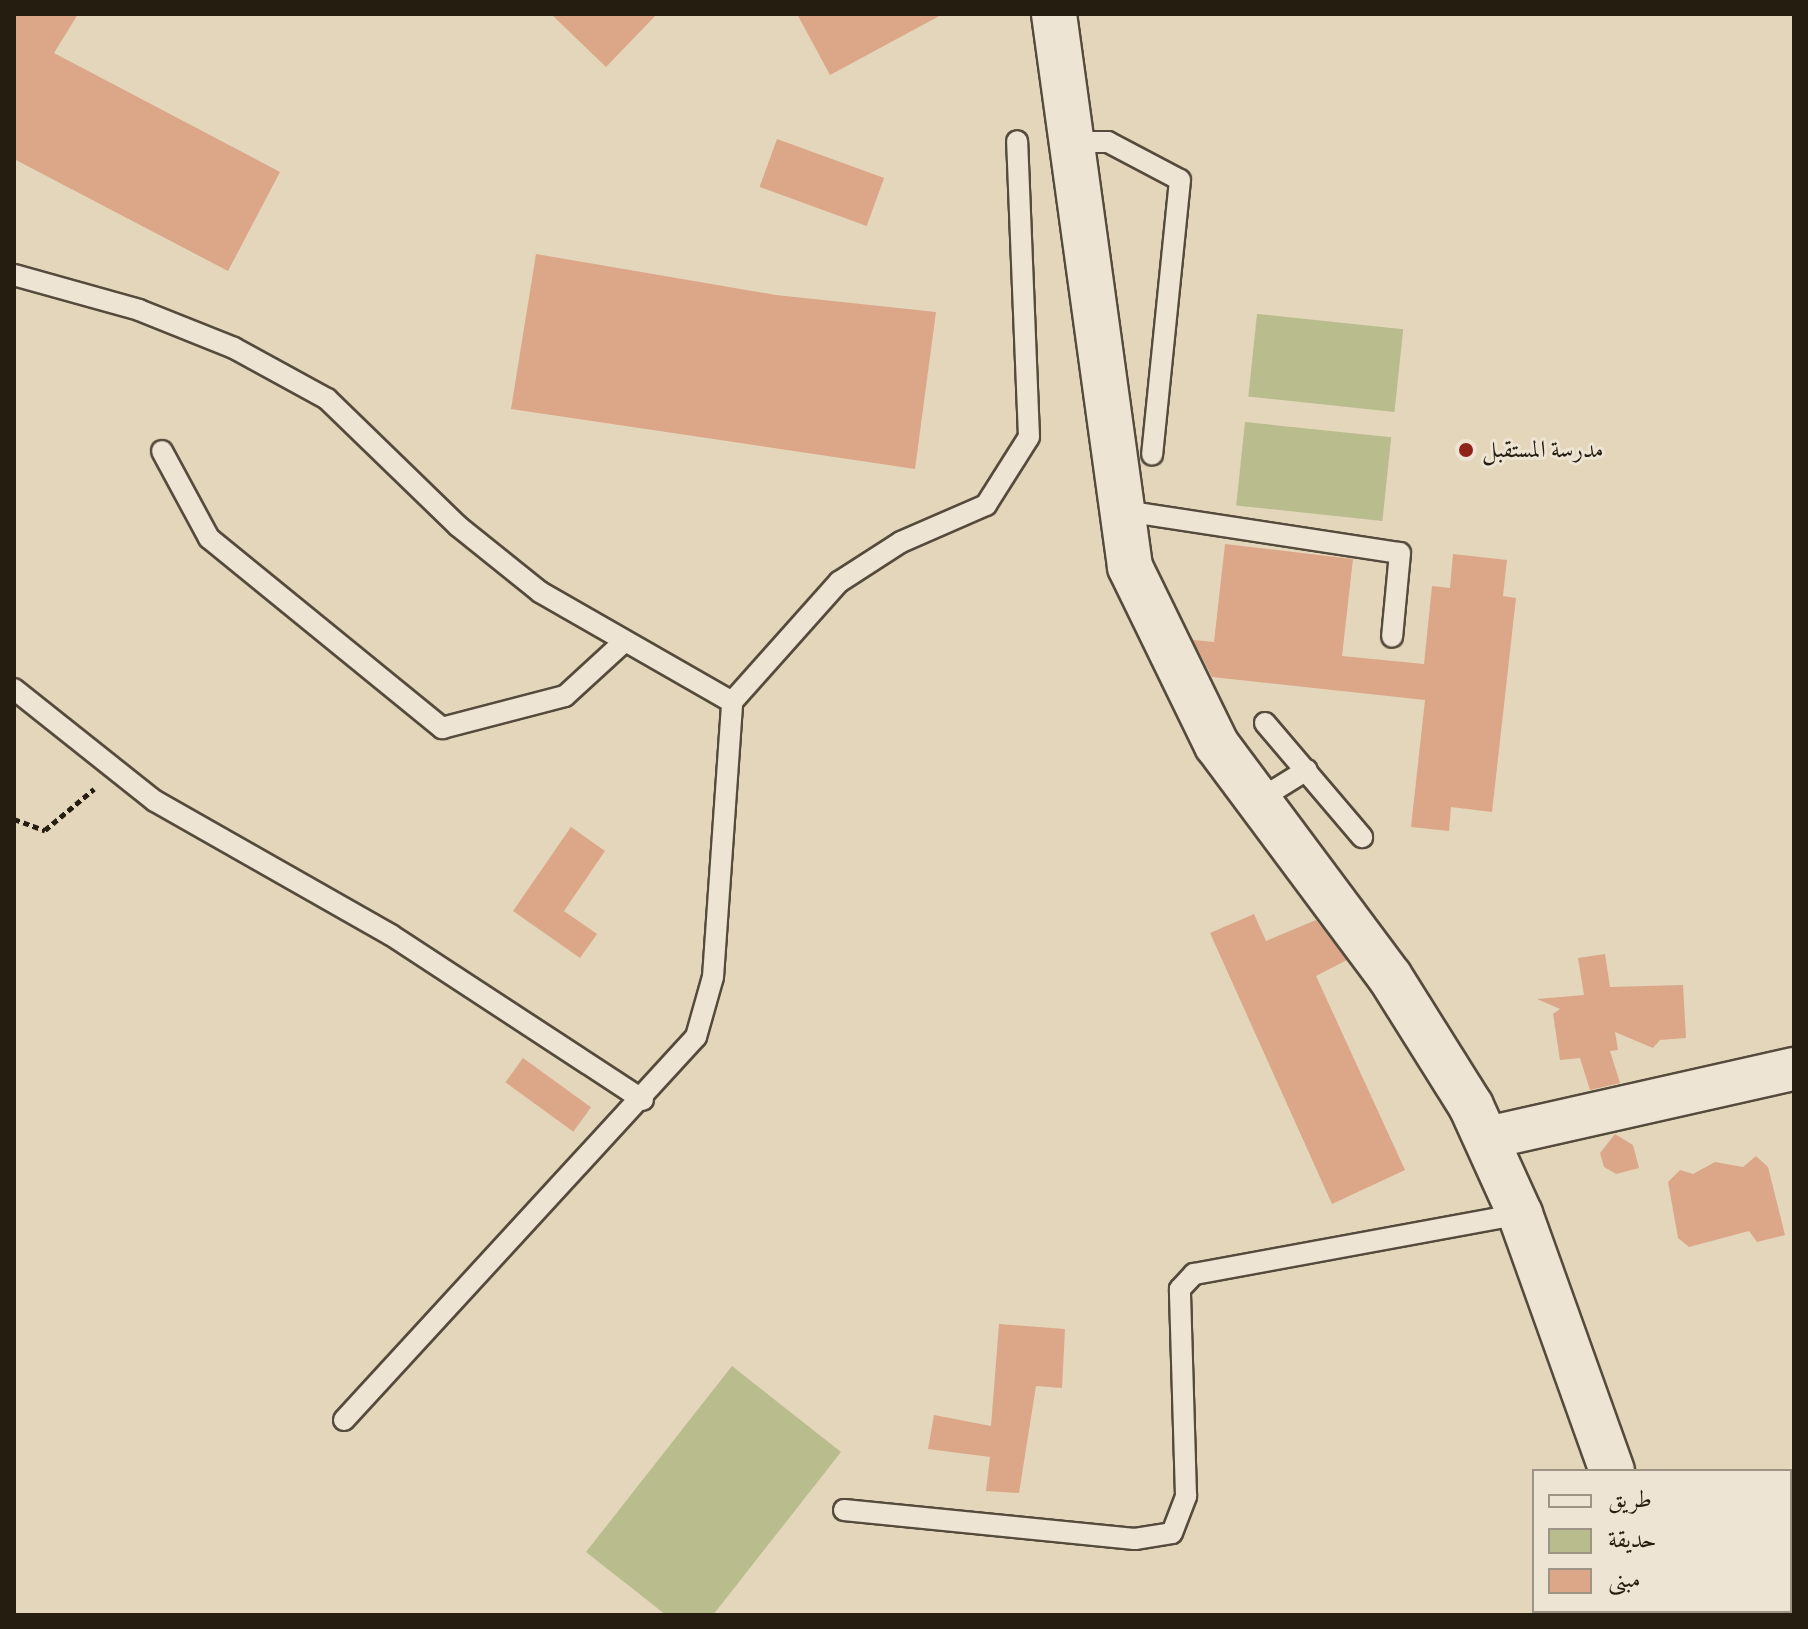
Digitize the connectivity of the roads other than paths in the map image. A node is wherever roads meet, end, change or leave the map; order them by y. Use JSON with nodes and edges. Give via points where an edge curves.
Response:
{"nodes":[{"id":1,"x":1054,"y":14,"type":"edge"},
{"id":2,"x":1017,"y":141,"type":"dead end"},
{"id":3,"x":1075,"y":142,"type":"junction"},
{"id":4,"x":14,"y":275,"type":"edge"},
{"id":5,"x":162,"y":451,"type":"dead end"},
{"id":6,"x":1152,"y":455,"type":"dead end"},
{"id":7,"x":1124,"y":511,"type":"junction"},
{"id":8,"x":1392,"y":637,"type":"dead end"},
{"id":9,"x":624,"y":642,"type":"junction"},
{"id":10,"x":14,"y":689,"type":"edge"},
{"id":11,"x":732,"y":702,"type":"junction"},
{"id":12,"x":1265,"y":723,"type":"dead end"},
{"id":13,"x":1307,"y":770,"type":"junction"},
{"id":14,"x":1260,"y":799,"type":"junction"},
{"id":15,"x":1362,"y":837,"type":"dead end"},
{"id":16,"x":1794,"y":1069,"type":"edge"},
{"id":17,"x":643,"y":1100,"type":"junction"},
{"id":18,"x":1487,"y":1138,"type":"junction"},
{"id":19,"x":1520,"y":1214,"type":"junction"},
{"id":20,"x":344,"y":1420,"type":"dead end"},
{"id":21,"x":1611,"y":1469,"type":"edge"},
{"id":22,"x":844,"y":1510,"type":"dead end"}],
"edges":[{"from":1,"to":3,"type":"street"},
{"from":2,"to":11,"type":"lane","via":[[1029,437],[986,505],[901,542],[839,582]]},
{"from":3,"to":6,"type":"lane","via":[[1108,142],[1180,180]]},
{"from":3,"to":7,"type":"street"},
{"from":4,"to":9,"type":"lane","via":[[139,310],[234,348],[327,399],[458,526],[540,592]]},
{"from":5,"to":9,"type":"lane","via":[[209,538],[442,728],[565,696]]},
{"from":7,"to":8,"type":"lane","via":[[1400,553]]},
{"from":7,"to":14,"type":"street","via":[[1130,567],[1153,619],[1217,745]]},
{"from":9,"to":11,"type":"lane"},
{"from":10,"to":17,"type":"lane","via":[[155,801],[391,935]]},
{"from":11,"to":17,"type":"lane","via":[[713,977],[696,1037]]},
{"from":12,"to":13,"type":"lane"},
{"from":13,"to":14,"type":"lane"},
{"from":13,"to":15,"type":"lane"},
{"from":14,"to":18,"type":"street","via":[[1409,1005]]},
{"from":16,"to":18,"type":"street"},
{"from":17,"to":20,"type":"lane"},
{"from":18,"to":19,"type":"street"},
{"from":19,"to":21,"type":"street"},
{"from":19,"to":22,"type":"lane","via":[[1194,1274],[1180,1289],[1186,1496],[1172,1533],[1135,1539]]}]}
